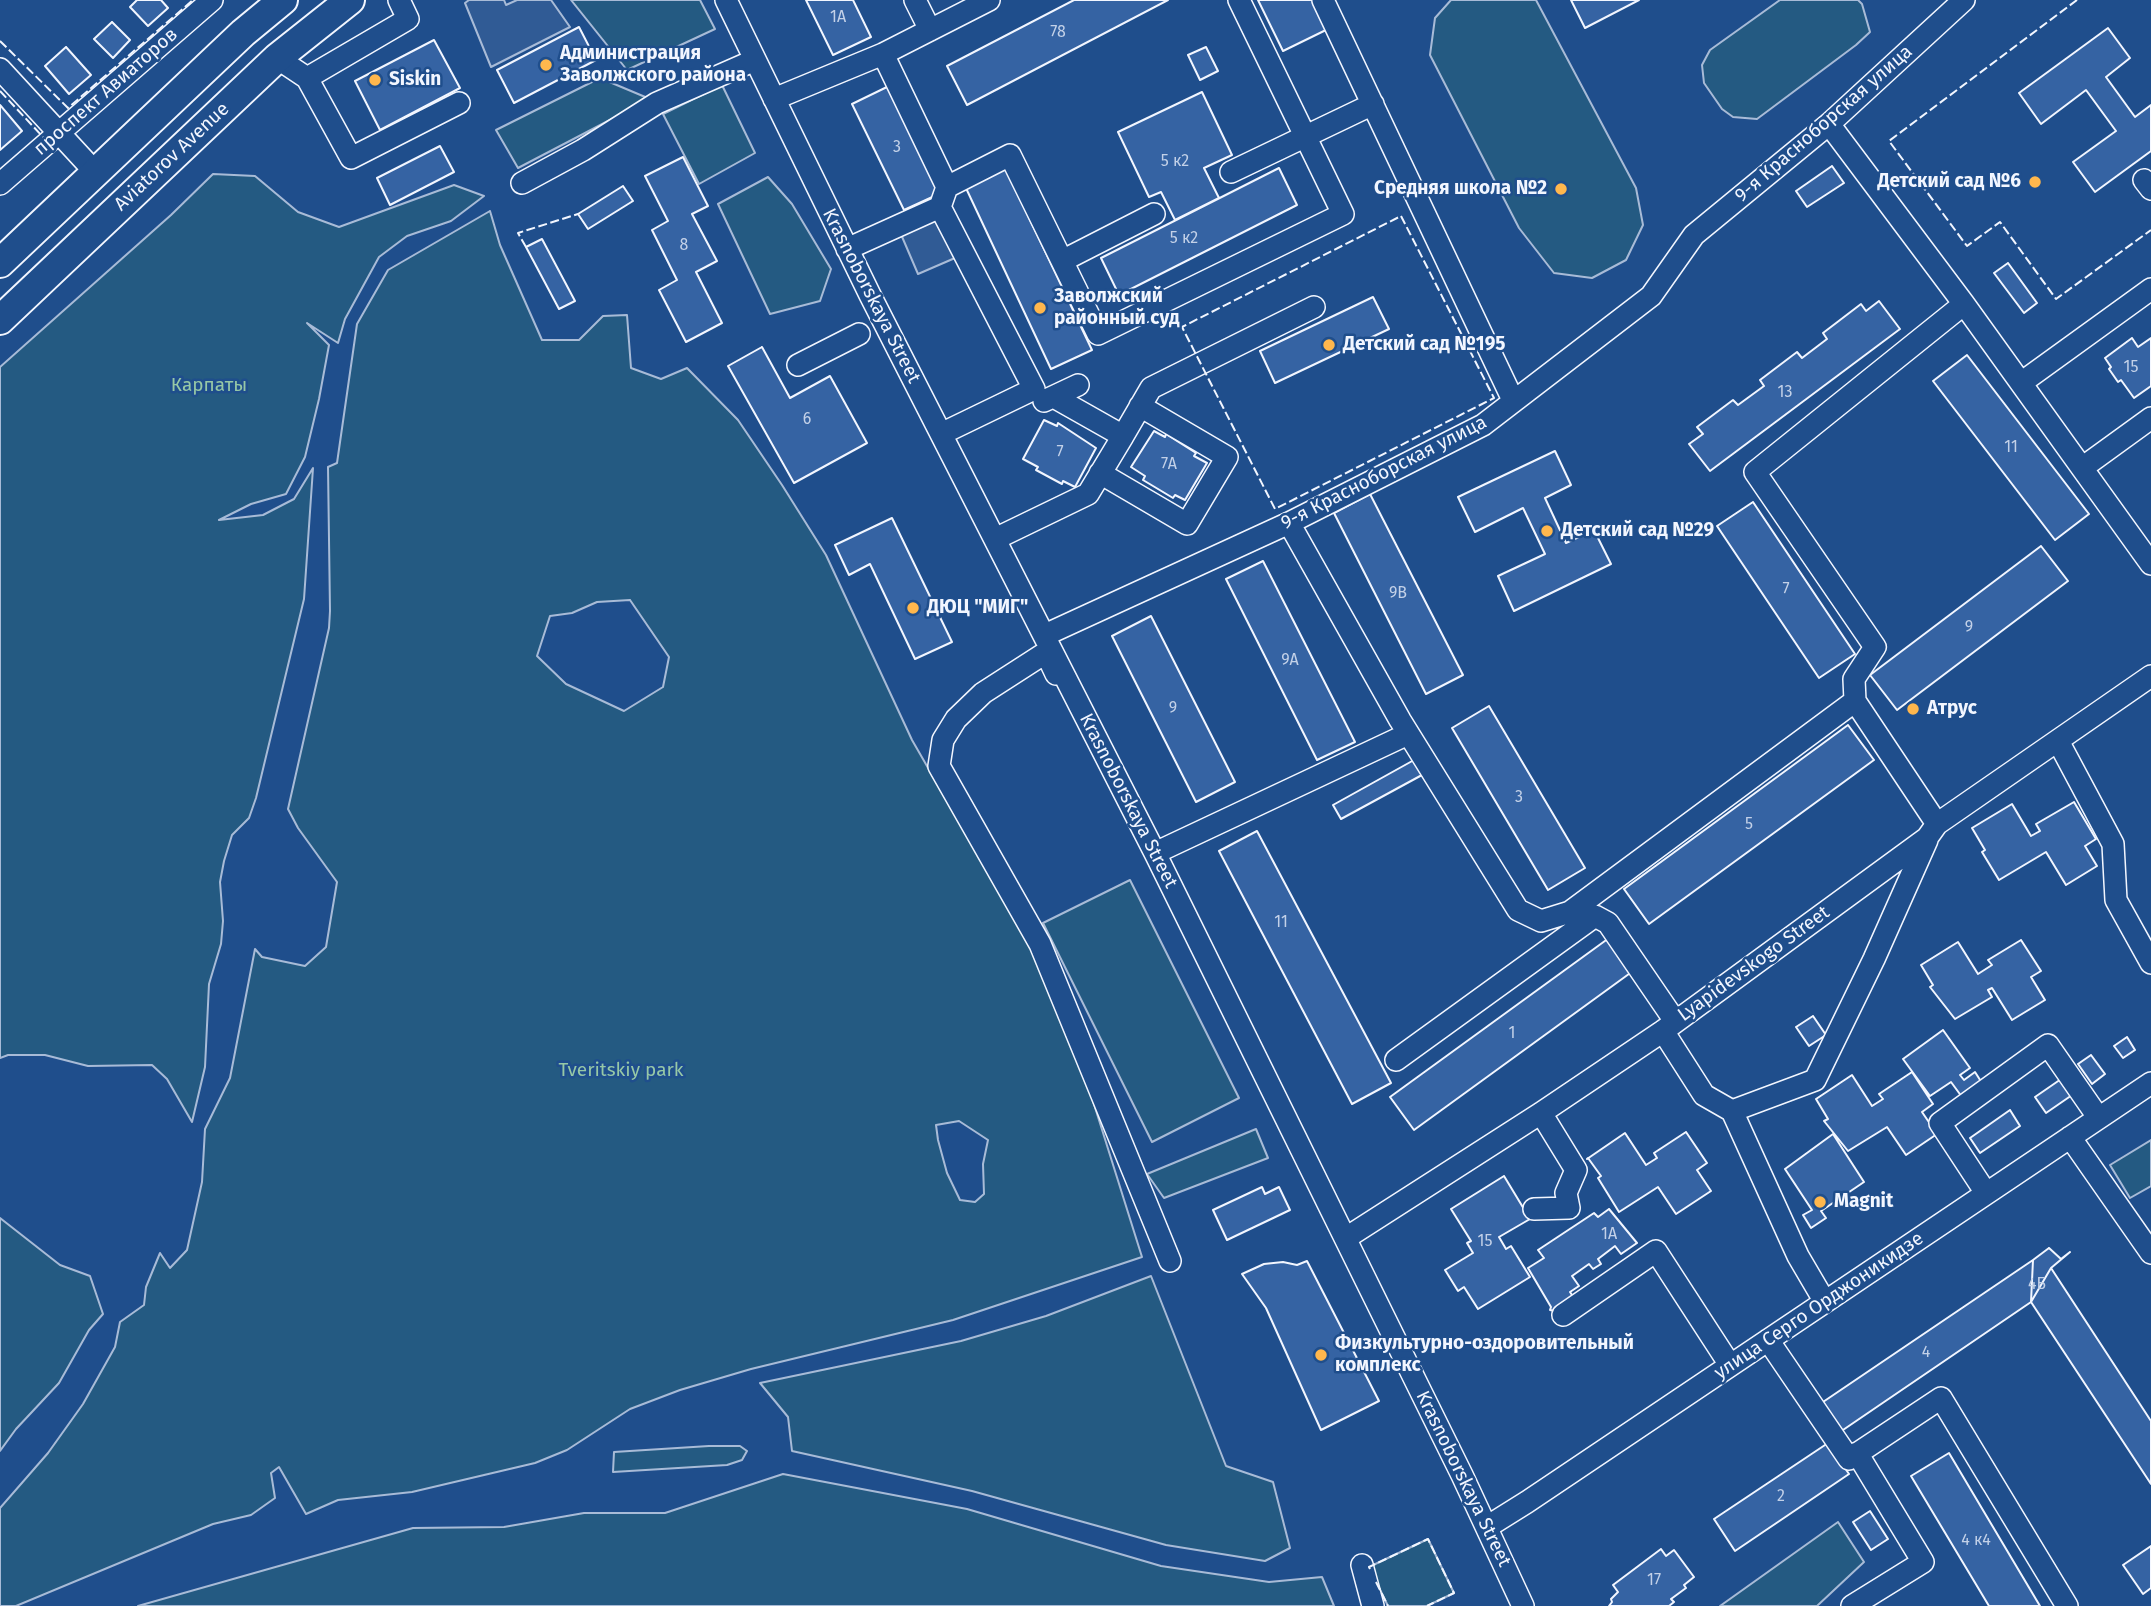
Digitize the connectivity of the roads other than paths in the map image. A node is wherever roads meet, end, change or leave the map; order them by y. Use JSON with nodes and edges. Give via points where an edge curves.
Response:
{"nodes":[{"id":1,"x":212,"y":0,"type":"edge"},
{"id":2,"x":283,"y":0,"type":"edge"},
{"id":3,"x":350,"y":0,"type":"edge"},
{"id":4,"x":399,"y":0,"type":"edge"},
{"id":5,"x":726,"y":0,"type":"edge"},
{"id":6,"x":915,"y":0,"type":"edge"},
{"id":7,"x":989,"y":0,"type":"edge"},
{"id":8,"x":1239,"y":0,"type":"edge"},
{"id":9,"x":1323,"y":0,"type":"edge"},
{"id":10,"x":1964,"y":0,"type":"edge"},
{"id":11,"x":930,"y":30,"type":"junction"},
{"id":12,"x":883,"y":54,"type":"junction"},
{"id":13,"x":277,"y":58,"type":"junction"},
{"id":14,"x":755,"y":60,"type":"junction"},
{"id":15,"x":0,"y":69,"type":"edge"},
{"id":16,"x":307,"y":78,"type":"junction"},
{"id":17,"x":774,"y":99,"type":"junction"},
{"id":18,"x":459,"y":103,"type":"dead end"},
{"id":19,"x":1373,"y":104,"type":"junction"},
{"id":20,"x":1829,"y":124,"type":"junction"},
{"id":21,"x":59,"y":132,"type":"junction"},
{"id":22,"x":1307,"y":136,"type":"junction"},
{"id":23,"x":1231,"y":172,"type":"dead end"},
{"id":24,"x":96,"y":173,"type":"junction"},
{"id":25,"x":522,"y":183,"type":"dead end"},
{"id":26,"x":0,"y":184,"type":"edge"},
{"id":27,"x":944,"y":197,"type":"junction"},
{"id":28,"x":1154,"y":214,"type":"dead end"},
{"id":29,"x":848,"y":249,"type":"junction"},
{"id":30,"x":1062,"y":261,"type":"junction"},
{"id":31,"x":0,"y":264,"type":"edge"},
{"id":32,"x":2151,"y":289,"type":"edge"},
{"id":33,"x":1964,"y":304,"type":"junction"},
{"id":34,"x":1314,"y":307,"type":"dead end"},
{"id":35,"x":0,"y":320,"type":"edge"},
{"id":36,"x":859,"y":334,"type":"dead end"},
{"id":37,"x":798,"y":365,"type":"dead end"},
{"id":38,"x":2021,"y":383,"type":"junction"},
{"id":39,"x":1078,"y":385,"type":"dead end"},
{"id":40,"x":1044,"y":393,"type":"junction"},
{"id":41,"x":1513,"y":400,"type":"junction"},
{"id":42,"x":1140,"y":406,"type":"junction"},
{"id":43,"x":2151,"y":418,"type":"edge"},
{"id":44,"x":941,"y":435,"type":"junction"},
{"id":45,"x":1123,"y":436,"type":"junction"},
{"id":46,"x":2082,"y":468,"type":"junction"},
{"id":47,"x":1100,"y":473,"type":"junction"},
{"id":48,"x":1289,"y":523,"type":"junction"},
{"id":49,"x":995,"y":539,"type":"junction"},
{"id":50,"x":2151,"y":564,"type":"edge"},
{"id":51,"x":1045,"y":635,"type":"junction"},
{"id":52,"x":2151,"y":676,"type":"edge"},
{"id":53,"x":1854,"y":701,"type":"junction"},
{"id":54,"x":1408,"y":734,"type":"junction"},
{"id":55,"x":2058,"y":741,"type":"junction"},
{"id":56,"x":1102,"y":748,"type":"junction"},
{"id":57,"x":1932,"y":831,"type":"junction"},
{"id":58,"x":1155,"y":853,"type":"junction"},
{"id":59,"x":1570,"y":912,"type":"junction"},
{"id":60,"x":1595,"y":916,"type":"junction"},
{"id":61,"x":2151,"y":963,"type":"edge"},
{"id":62,"x":1669,"y":1026,"type":"junction"},
{"id":63,"x":1396,"y":1060,"type":"dead end"},
{"id":64,"x":2151,"y":1083,"type":"edge"},
{"id":65,"x":1732,"y":1111,"type":"junction"},
{"id":66,"x":1541,"y":1113,"type":"junction"},
{"id":67,"x":2098,"y":1117,"type":"junction"},
{"id":68,"x":2070,"y":1137,"type":"junction"},
{"id":69,"x":1986,"y":1194,"type":"junction"},
{"id":70,"x":1534,"y":1209,"type":"dead end"},
{"id":71,"x":1346,"y":1238,"type":"junction"},
{"id":72,"x":2151,"y":1253,"type":"edge"},
{"id":73,"x":1170,"y":1261,"type":"dead end"},
{"id":74,"x":1825,"y":1302,"type":"junction"},
{"id":75,"x":1563,"y":1315,"type":"dead end"},
{"id":76,"x":1768,"y":1340,"type":"junction"},
{"id":77,"x":1730,"y":1366,"type":"junction"},
{"id":78,"x":1857,"y":1453,"type":"junction"},
{"id":79,"x":1487,"y":1527,"type":"junction"},
{"id":80,"x":1362,"y":1565,"type":"dead end"},
{"id":81,"x":2064,"y":1604,"type":"edge"},
{"id":82,"x":1373,"y":1606,"type":"edge"},
{"id":83,"x":1523,"y":1606,"type":"edge"},
{"id":84,"x":1852,"y":1606,"type":"edge"}],
"edges":[{"from":1,"to":21,"type":"street","name":"проспект Авиаторов"},
{"from":2,"to":24,"type":"main road"},
{"from":3,"to":13,"type":"main road","name":"Aviatorov Avenue"},
{"from":4,"to":16,"type":"street","via":[[408,19]]},
{"from":5,"to":14,"type":"street","name":"Krasnoborskaya Street"},
{"from":6,"to":11,"type":"street"},
{"from":7,"to":11,"type":"street"},
{"from":8,"to":22,"type":"street"},
{"from":9,"to":19,"type":"street"},
{"from":10,"to":20,"type":"street","name":"9-я Красноборская улица"},
{"from":11,"to":12,"type":"street"},
{"from":12,"to":17,"type":"street"},
{"from":12,"to":27,"type":"street"},
{"from":13,"to":16,"type":"street"},
{"from":13,"to":35,"type":"main road","name":"Aviatorov Avenue"},
{"from":14,"to":17,"type":"street","name":"Krasnoborskaya Street"},
{"from":14,"to":25,"type":"street","via":[[657,103]]},
{"from":15,"to":21,"type":"street"},
{"from":16,"to":18,"type":"street","via":[[351,158]]},
{"from":17,"to":29,"type":"street","name":"Krasnoborskaya Street"},
{"from":19,"to":22,"type":"street"},
{"from":19,"to":41,"type":"street"},
{"from":20,"to":33,"type":"street"},
{"from":20,"to":41,"type":"street","name":"9-я Красноборская улица","via":[[1694,235],[1651,296]]},
{"from":21,"to":24,"type":"street"},
{"from":21,"to":26,"type":"street","name":"проспект Авиаторов"},
{"from":22,"to":23,"type":"street"},
{"from":22,"to":30,"type":"street","via":[[1343,214],[1098,334]]},
{"from":24,"to":31,"type":"main road"},
{"from":27,"to":29,"type":"street"},
{"from":27,"to":30,"type":"street","via":[[1010,155]]},
{"from":27,"to":40,"type":"street"},
{"from":28,"to":30,"type":"street"},
{"from":29,"to":44,"type":"street","name":"Krasnoborskaya Street"},
{"from":32,"to":38,"type":"street"},
{"from":33,"to":38,"type":"street"},
{"from":33,"to":53,"type":"street","via":[[1755,472],[1875,647],[1854,679]]},
{"from":34,"to":42,"type":"street","via":[[1151,388]]},
{"from":36,"to":37,"type":"street"},
{"from":38,"to":46,"type":"street"},
{"from":39,"to":40,"type":"street"},
{"from":40,"to":44,"type":"street"},
{"from":40,"to":45,"type":"street"},
{"from":41,"to":48,"type":"street","name":"9-я Красноборская улица","via":[[1483,425]]},
{"from":42,"to":45,"type":"street"},
{"from":42,"to":47,"type":"street","via":[[1227,457],[1214,480],[1187,524]]},
{"from":43,"to":46,"type":"street"},
{"from":44,"to":49,"type":"street","name":"Krasnoborskaya Street"},
{"from":45,"to":47,"type":"street"},
{"from":46,"to":50,"type":"street"},
{"from":47,"to":49,"type":"street","via":[[1088,494]]},
{"from":48,"to":51,"type":"street","name":"9-я Красноборская улица"},
{"from":48,"to":54,"type":"street"},
{"from":49,"to":51,"type":"street","name":"Krasnoborskaya Street"},
{"from":51,"to":56,"type":"street","name":"Krasnoborskaya Street"},
{"from":52,"to":55,"type":"street","name":"Lyapidevskogo Street"},
{"from":53,"to":57,"type":"street"},
{"from":53,"to":59,"type":"street"},
{"from":54,"to":58,"type":"street"},
{"from":54,"to":59,"type":"street","via":[[1518,910],[1541,920]]},
{"from":55,"to":57,"type":"street","name":"Lyapidevskogo Street"},
{"from":55,"to":61,"type":"street","via":[[2113,844],[2116,900]]},
{"from":56,"to":58,"type":"street","name":"Krasnoborskaya Street"},
{"from":56,"to":73,"type":"street","via":[[1090,741],[1048,657],[1042,655],[983,692],[956,719],[943,740],[939,766],[1040,944]]},
{"from":57,"to":62,"type":"street","name":"Lyapidevskogo Street"},
{"from":57,"to":65,"type":"street","via":[[1815,1080]]},
{"from":58,"to":71,"type":"street","name":"Krasnoborskaya Street"},
{"from":59,"to":60,"type":"street"},
{"from":60,"to":62,"type":"street","via":[[1608,923]]},
{"from":60,"to":63,"type":"street"},
{"from":62,"to":65,"type":"street","via":[[1704,1095]]},
{"from":62,"to":66,"type":"street","name":"Lyapidevskogo Street"},
{"from":64,"to":67,"type":"street","name":"улица Серго Орджоникидзе"},
{"from":65,"to":74,"type":"street","via":[[1798,1256]]},
{"from":66,"to":70,"type":"street","via":[[1576,1170],[1566,1194],[1569,1208]]},
{"from":66,"to":71,"type":"street","name":"Lyapidevskogo Street"},
{"from":67,"to":68,"type":"street","name":"улица Серго Орджоникидзе"},
{"from":67,"to":69,"type":"street","via":[[2048,1045],[1940,1123]]},
{"from":68,"to":69,"type":"street","name":"улица Серго Орджоникидзе"},
{"from":68,"to":72,"type":"street"},
{"from":69,"to":74,"type":"street","name":"улица Серго Орджоникидзе"},
{"from":71,"to":79,"type":"street","name":"Krasnoborskaya Street"},
{"from":74,"to":76,"type":"street","name":"улица Серго Орджоникидзе"},
{"from":75,"to":77,"type":"street","via":[[1656,1251]]},
{"from":76,"to":77,"type":"street","name":"улица Серго Орджоникидзе"},
{"from":76,"to":78,"type":"street","via":[[1849,1459]]},
{"from":77,"to":79,"type":"street","name":"улица Серго Орджоникидзе"},
{"from":78,"to":81,"type":"street","via":[[1941,1398]]},
{"from":78,"to":84,"type":"street","via":[[1923,1562]]},
{"from":79,"to":83,"type":"street","name":"Krasnoborskaya Street"},
{"from":80,"to":82,"type":"street"}]}
